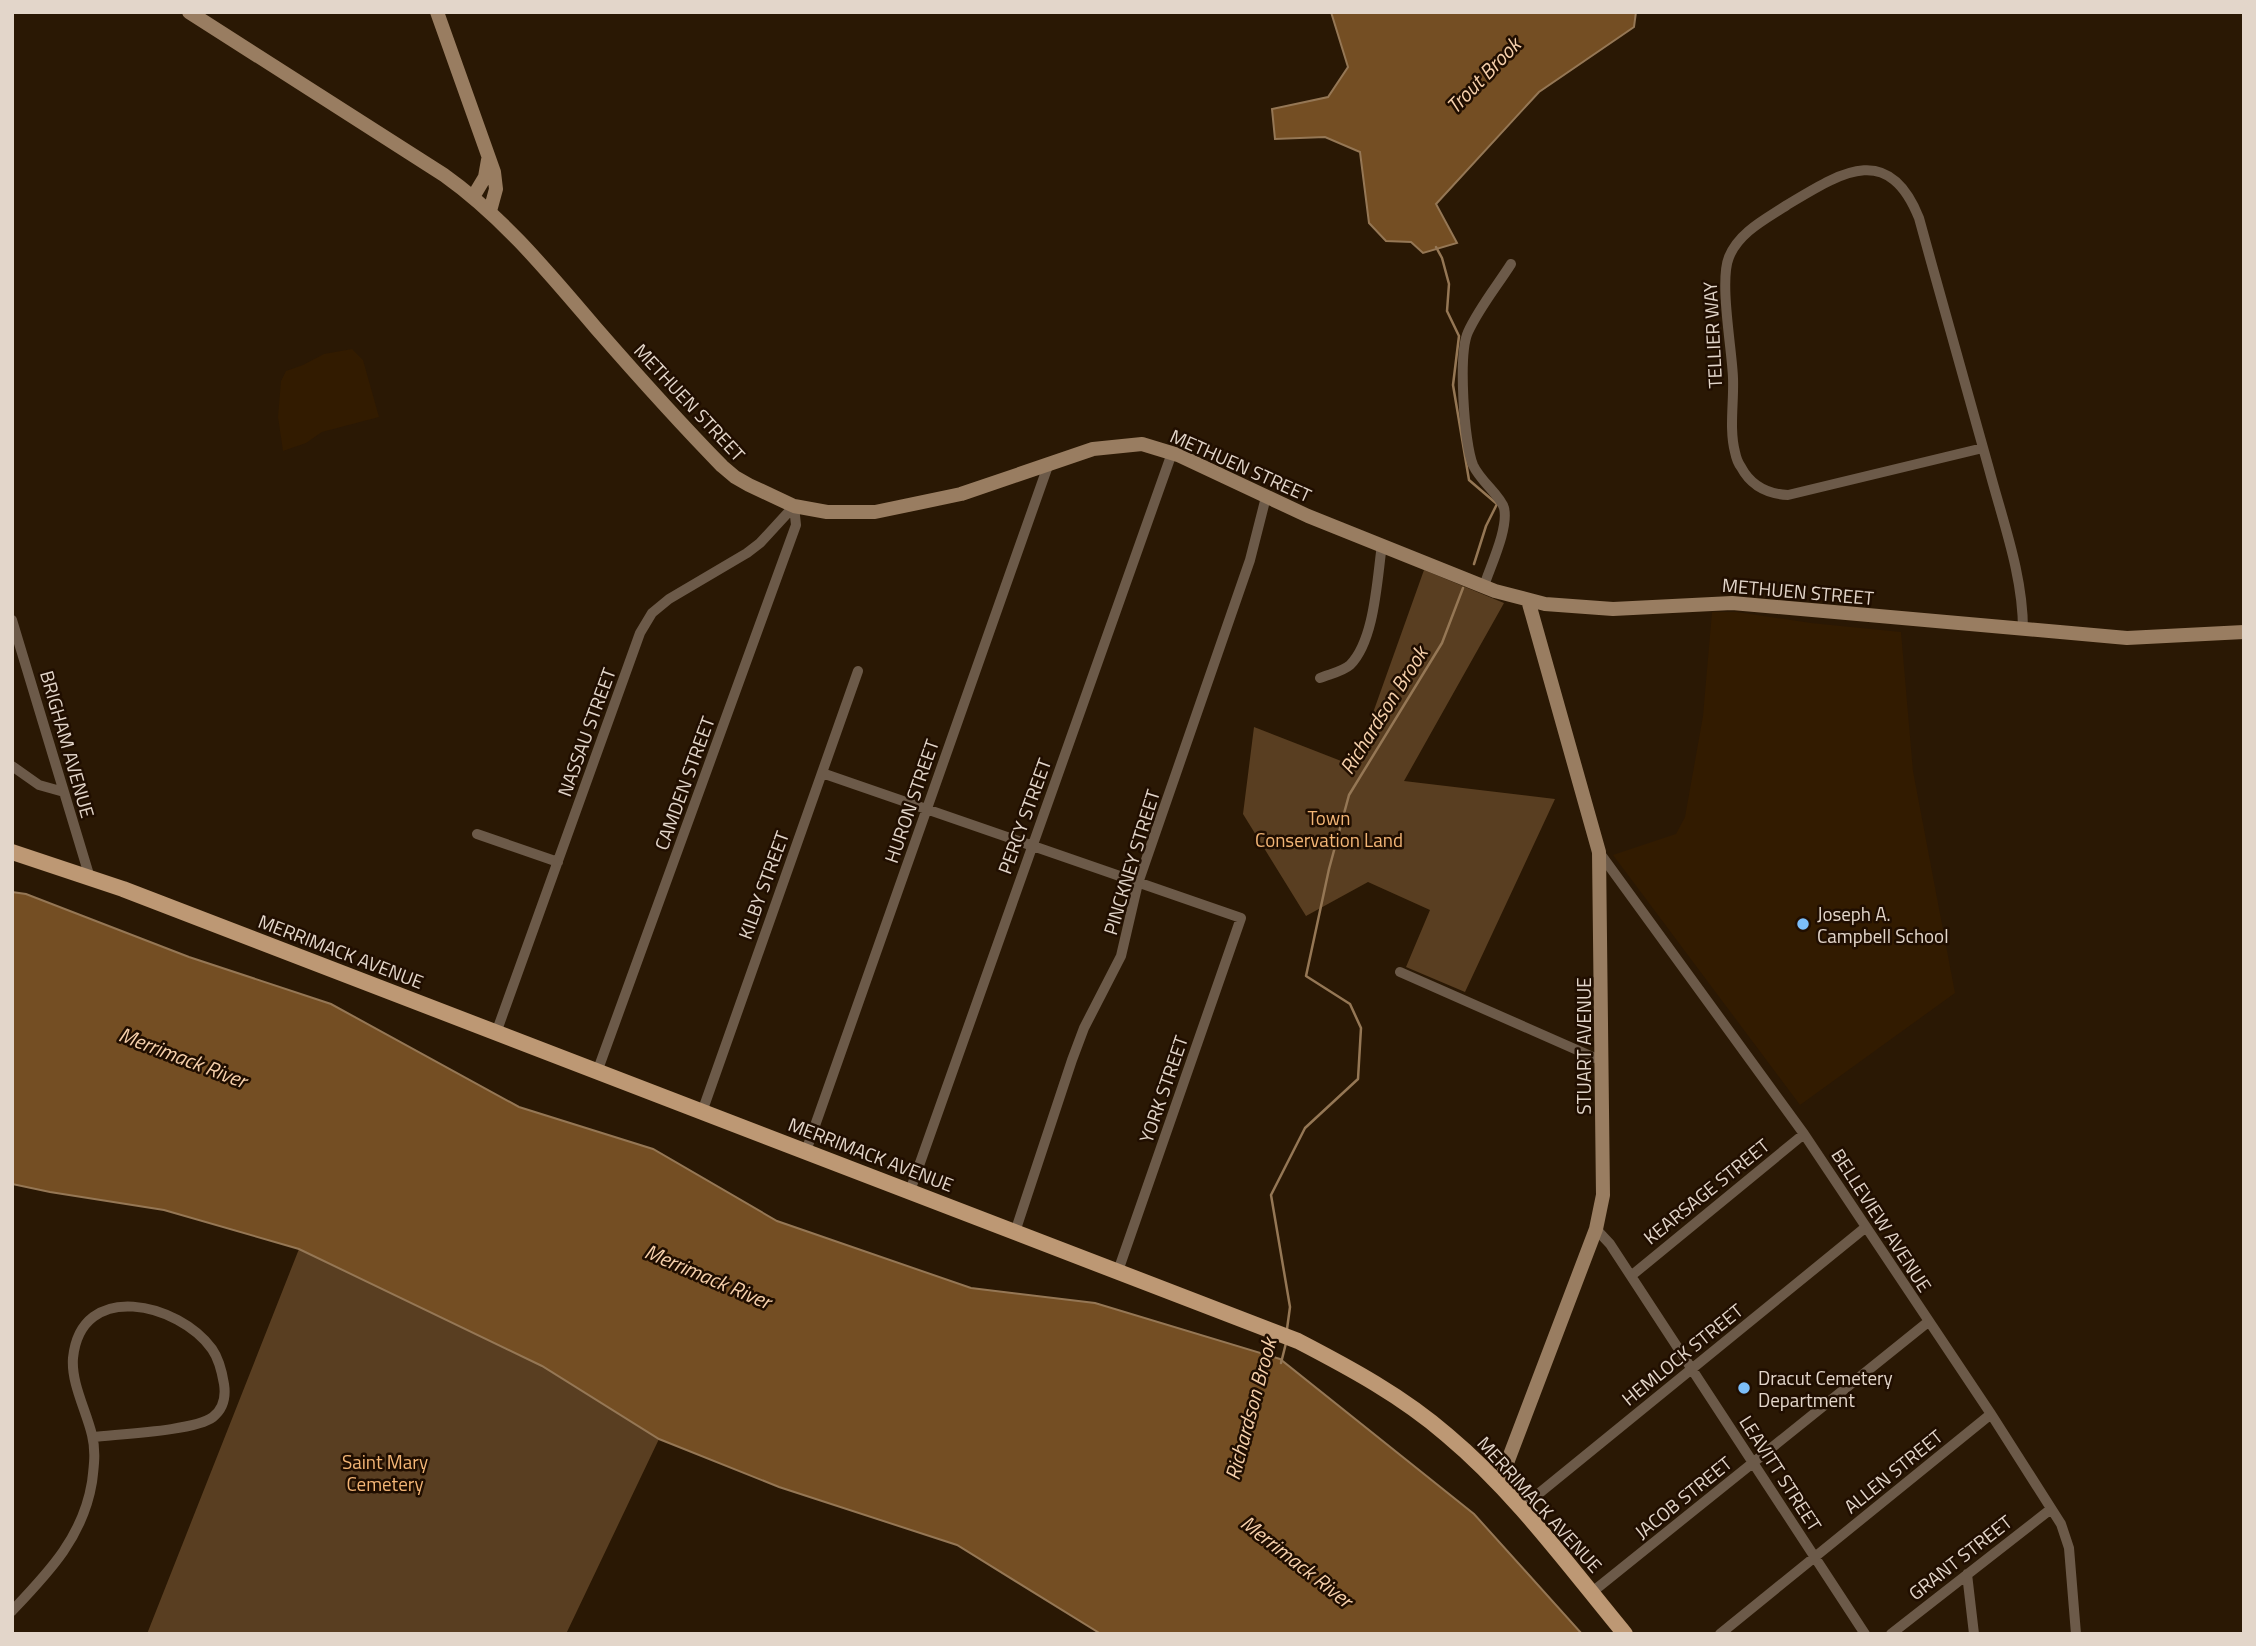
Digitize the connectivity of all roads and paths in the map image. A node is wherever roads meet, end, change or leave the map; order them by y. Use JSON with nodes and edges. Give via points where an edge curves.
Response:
{"nodes":[{"id":1,"x":189,"y":12,"type":"edge"},
{"id":2,"x":438,"y":12,"type":"edge"},
{"id":3,"x":488,"y":160,"type":"junction"},
{"id":4,"x":473,"y":197,"type":"junction"},
{"id":5,"x":489,"y":211,"type":"junction"},
{"id":6,"x":1511,"y":264,"type":"dead end"},
{"id":7,"x":1983,"y":448,"type":"junction"},
{"id":8,"x":1172,"y":453,"type":"junction"},
{"id":9,"x":1049,"y":463,"type":"junction"},
{"id":10,"x":1266,"y":497,"type":"junction"},
{"id":11,"x":794,"y":506,"type":"junction"},
{"id":12,"x":1382,"y":545,"type":"junction"},
{"id":13,"x":1484,"y":586,"type":"junction"},
{"id":14,"x":1528,"y":600,"type":"junction"},
{"id":15,"x":12,"y":620,"type":"edge"},
{"id":16,"x":2023,"y":630,"type":"junction"},
{"id":17,"x":2244,"y":632,"type":"edge"},
{"id":18,"x":858,"y":671,"type":"dead end"},
{"id":19,"x":1320,"y":678,"type":"dead end"},
{"id":20,"x":12,"y":766,"type":"edge"},
{"id":21,"x":822,"y":772,"type":"junction"},
{"id":22,"x":64,"y":792,"type":"junction"},
{"id":23,"x":927,"y":809,"type":"junction"},
{"id":24,"x":477,"y":834,"type":"dead end"},
{"id":25,"x":1032,"y":846,"type":"junction"},
{"id":26,"x":12,"y":852,"type":"edge"},
{"id":27,"x":1599,"y":852,"type":"junction"},
{"id":28,"x":558,"y":862,"type":"junction"},
{"id":29,"x":90,"y":877,"type":"junction"},
{"id":30,"x":1138,"y":883,"type":"junction"},
{"id":31,"x":1400,"y":972,"type":"dead end"},
{"id":32,"x":496,"y":1033,"type":"junction"},
{"id":33,"x":1602,"y":1060,"type":"junction"},
{"id":34,"x":597,"y":1072,"type":"junction"},
{"id":35,"x":702,"y":1112,"type":"junction"},
{"id":36,"x":1804,"y":1134,"type":"junction"},
{"id":37,"x":806,"y":1152,"type":"junction"},
{"id":38,"x":910,"y":1191,"type":"junction"},
{"id":39,"x":1866,"y":1227,"type":"junction"},
{"id":40,"x":1596,"y":1229,"type":"junction"},
{"id":41,"x":1015,"y":1231,"type":"junction"},
{"id":42,"x":1118,"y":1271,"type":"junction"},
{"id":43,"x":1631,"y":1276,"type":"junction"},
{"id":44,"x":1928,"y":1322,"type":"junction"},
{"id":45,"x":1692,"y":1369,"type":"junction"},
{"id":46,"x":1991,"y":1414,"type":"junction"},
{"id":47,"x":93,"y":1437,"type":"junction"},
{"id":48,"x":1753,"y":1463,"type":"junction"},
{"id":49,"x":1499,"y":1484,"type":"junction"},
{"id":50,"x":1521,"y":1508,"type":"junction"},
{"id":51,"x":2051,"y":1509,"type":"junction"},
{"id":52,"x":1815,"y":1557,"type":"junction"},
{"id":53,"x":1967,"y":1574,"type":"junction"},
{"id":54,"x":1591,"y":1593,"type":"junction"},
{"id":55,"x":12,"y":1611,"type":"edge"},
{"id":56,"x":1625,"y":1634,"type":"edge"},
{"id":57,"x":1720,"y":1634,"type":"edge"},
{"id":58,"x":1865,"y":1634,"type":"edge"},
{"id":59,"x":1891,"y":1634,"type":"edge"},
{"id":60,"x":1974,"y":1634,"type":"edge"},
{"id":61,"x":2076,"y":1634,"type":"edge"}],
"edges":[{"from":1,"to":4,"type":"street","name":"METHUEN STREET"},
{"from":2,"to":3,"type":"street"},
{"from":3,"to":4,"type":"street","via":[[485,177]]},
{"from":3,"to":5,"type":"street","via":[[496,189]]},
{"from":4,"to":5,"type":"street","name":"METHUEN STREET"},
{"from":5,"to":11,"type":"street","name":"METHUEN STREET","via":[[722,466]]},
{"from":6,"to":13,"type":"street","via":[[1467,334],[1464,353],[1472,463],[1504,508],[1504,525]]},
{"from":7,"to":7,"type":"street","name":"TELLIER WAY","via":[[1919,218],[1900,185],[1863,169],[1841,174],[1758,223],[1739,240],[1726,268],[1733,437],[1740,466],[1752,482],[1769,493],[1788,495]]},
{"from":7,"to":16,"type":"street","name":"TELLIER WAY","via":[[2020,586]]},
{"from":8,"to":9,"type":"street","name":"METHUEN STREET","via":[[1142,444],[1110,446]]},
{"from":8,"to":10,"type":"street","name":"METHUEN STREET"},
{"from":8,"to":25,"type":"street","name":"PERCY STREET"},
{"from":9,"to":11,"type":"street","name":"METHUEN STREET","via":[[961,494],[893,509],[845,513]]},
{"from":9,"to":23,"type":"street","name":"HURON STREET"},
{"from":10,"to":12,"type":"street","name":"METHUEN STREET"},
{"from":10,"to":30,"type":"street","name":"PINCKNEY STREET","via":[[1250,559]]},
{"from":11,"to":28,"type":"street","name":"NASSAU STREET","via":[[747,553],[652,613],[640,633]]},
{"from":11,"to":34,"type":"street","name":"CAMDEN STREET","via":[[796,525]]},
{"from":12,"to":13,"type":"street","name":"METHUEN STREET"},
{"from":12,"to":19,"type":"street","via":[[1375,607],[1366,634],[1350,664]]},
{"from":13,"to":14,"type":"street","name":"METHUEN STREET"},
{"from":14,"to":16,"type":"street","name":"METHUEN STREET","via":[[1613,609],[1732,603]]},
{"from":14,"to":27,"type":"street","name":"STUART AVENUE"},
{"from":15,"to":22,"type":"street","name":"BRIGHAM AVENUE"},
{"from":16,"to":17,"type":"street","name":"METHUEN STREET","via":[[2127,638]]},
{"from":18,"to":21,"type":"street","name":"KILBY STREET"},
{"from":20,"to":22,"type":"street","via":[[39,785]]},
{"from":21,"to":23,"type":"street"},
{"from":21,"to":35,"type":"street","name":"KILBY STREET"},
{"from":22,"to":29,"type":"street","name":"BRIGHAM AVENUE"},
{"from":23,"to":25,"type":"street"},
{"from":23,"to":37,"type":"street","name":"HURON STREET"},
{"from":24,"to":28,"type":"street"},
{"from":25,"to":30,"type":"street"},
{"from":25,"to":38,"type":"street","name":"PERCY STREET"},
{"from":26,"to":29,"type":"main road","name":"MERRIMACK AVENUE"},
{"from":27,"to":33,"type":"street","name":"STUART AVENUE"},
{"from":27,"to":36,"type":"street","name":"BELLEVIEW AVENUE"},
{"from":28,"to":32,"type":"street","name":"NASSAU STREET"},
{"from":29,"to":32,"type":"main road","name":"MERRIMACK AVENUE"},
{"from":30,"to":41,"type":"street","name":"PINCKNEY STREET","via":[[1121,956],[1084,1028]]},
{"from":30,"to":42,"type":"street","name":"YORK STREET","via":[[1241,918]]},
{"from":31,"to":33,"type":"street"},
{"from":32,"to":34,"type":"main road","name":"MERRIMACK AVENUE"},
{"from":33,"to":40,"type":"street","name":"STUART AVENUE","via":[[1603,1195]]},
{"from":34,"to":35,"type":"main road","name":"MERRIMACK AVENUE"},
{"from":35,"to":37,"type":"main road","name":"MERRIMACK AVENUE"},
{"from":36,"to":39,"type":"street","name":"BELLEVIEW AVENUE"},
{"from":36,"to":43,"type":"street","name":"KEARSAGE STREET"},
{"from":37,"to":38,"type":"main road","name":"MERRIMACK AVENUE"},
{"from":38,"to":41,"type":"main road","name":"MERRIMACK AVENUE"},
{"from":39,"to":44,"type":"street","name":"BELLEVIEW AVENUE"},
{"from":39,"to":45,"type":"street","name":"HEMLOCK STREET"},
{"from":40,"to":43,"type":"street","name":"LEAVITT STREET"},
{"from":40,"to":49,"type":"street","name":"STUART AVENUE"},
{"from":41,"to":42,"type":"main road","name":"MERRIMACK AVENUE"},
{"from":42,"to":49,"type":"main road","name":"MERRIMACK AVENUE","via":[[1298,1341],[1397,1398],[1446,1434]]},
{"from":43,"to":45,"type":"street","name":"LEAVITT STREET"},
{"from":44,"to":46,"type":"street","name":"BELLEVIEW AVENUE"},
{"from":44,"to":48,"type":"street","name":"JACOB STREET"},
{"from":45,"to":48,"type":"street","name":"LEAVITT STREET"},
{"from":45,"to":50,"type":"street","name":"HEMLOCK STREET"},
{"from":46,"to":51,"type":"street","name":"BELLEVIEW AVENUE"},
{"from":46,"to":52,"type":"street","name":"ALLEN STREET"},
{"from":47,"to":47,"type":"street","via":[[73,1365],[78,1339],[99,1314],[119,1306],[144,1307],[187,1326],[213,1351],[225,1396],[215,1416],[194,1425]]},
{"from":47,"to":55,"type":"street","via":[[93,1476],[79,1528],[53,1567]]},
{"from":48,"to":52,"type":"street","name":"LEAVITT STREET"},
{"from":48,"to":54,"type":"street","name":"JACOB STREET"},
{"from":49,"to":50,"type":"main road","name":"MERRIMACK AVENUE"},
{"from":50,"to":54,"type":"main road","name":"MERRIMACK AVENUE"},
{"from":51,"to":53,"type":"street","name":"GRANT STREET"},
{"from":51,"to":61,"type":"street","name":"BELLEVIEW AVENUE","via":[[2066,1536]]},
{"from":52,"to":57,"type":"street","name":"ALLEN STREET"},
{"from":52,"to":58,"type":"street","name":"LEAVITT STREET"},
{"from":53,"to":59,"type":"street","name":"GRANT STREET"},
{"from":53,"to":60,"type":"street"},
{"from":54,"to":56,"type":"main road","name":"MERRIMACK AVENUE"}]}
